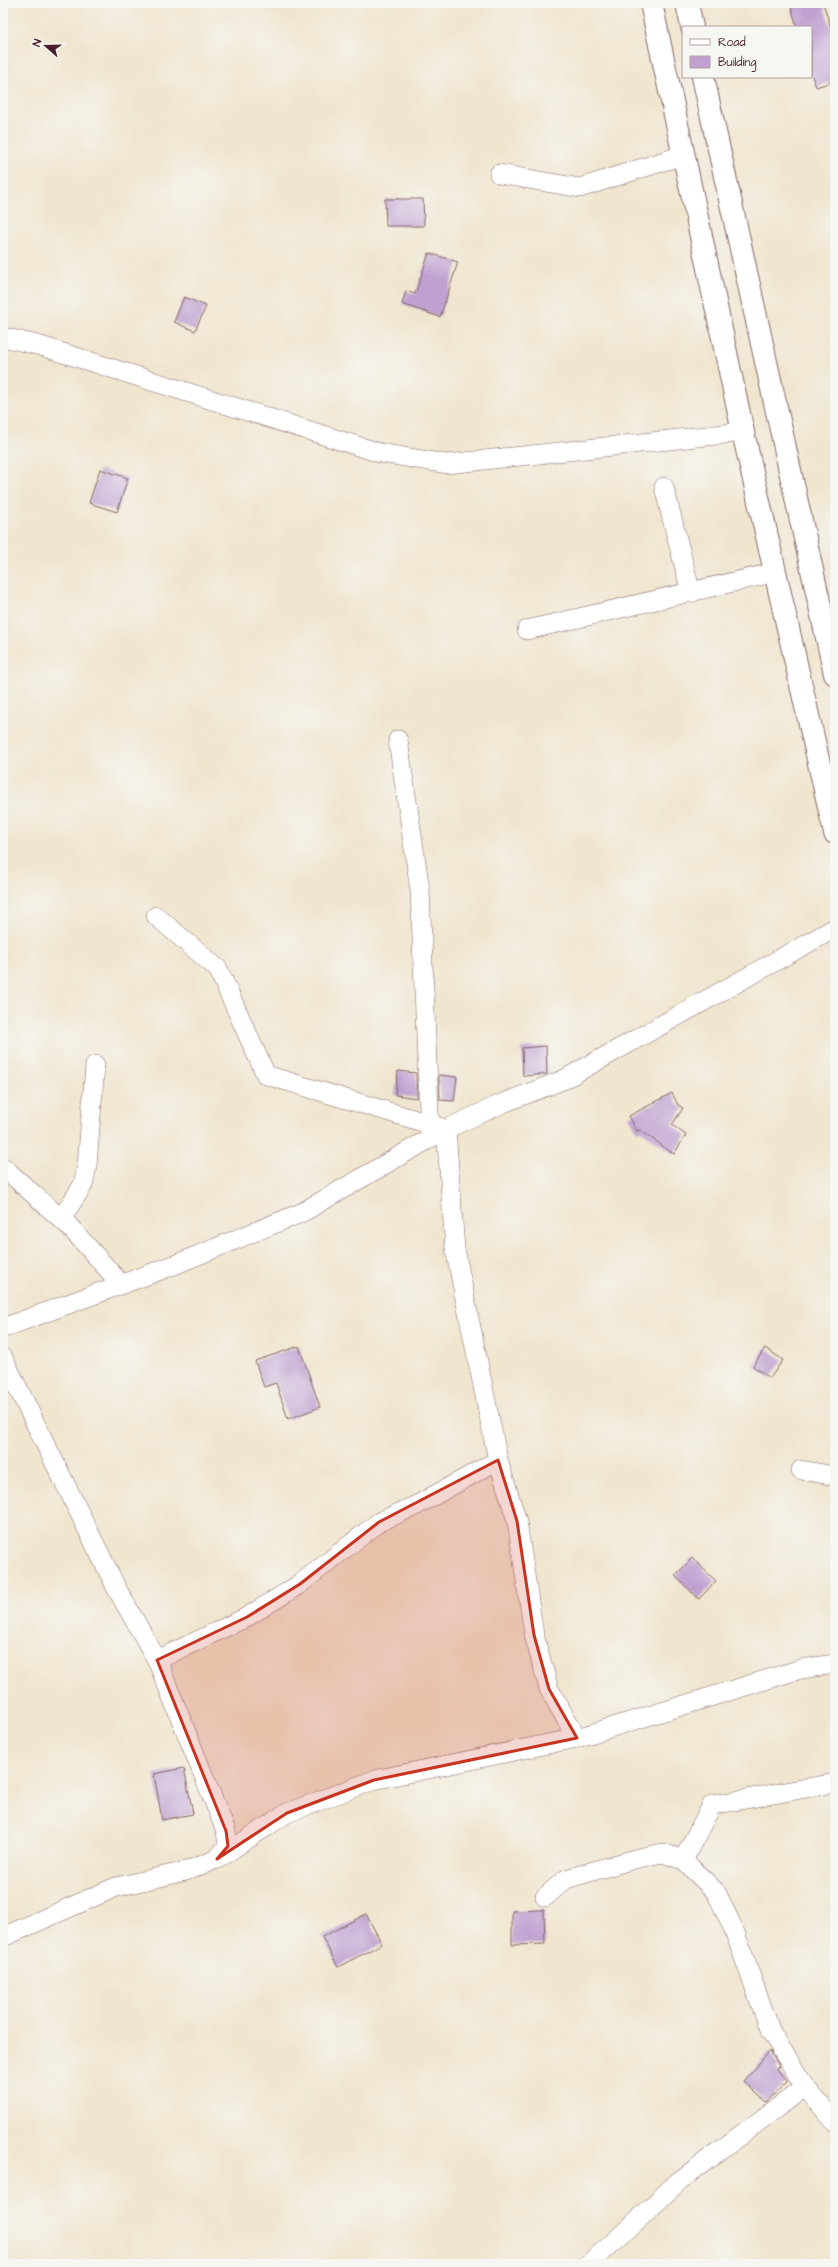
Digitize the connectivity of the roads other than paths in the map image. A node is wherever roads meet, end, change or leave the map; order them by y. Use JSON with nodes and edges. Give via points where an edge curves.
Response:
{"nodes":[{"id":1,"x":651,"y":3,"type":"edge"},
{"id":2,"x":687,"y":3,"type":"edge"},
{"id":3,"x":692,"y":26,"type":"edge"},
{"id":4,"x":703,"y":78,"type":"edge"},
{"id":5,"x":683,"y":155,"type":"junction"},
{"id":6,"x":500,"y":174,"type":"dead end"},
{"id":7,"x":3,"y":337,"type":"edge"},
{"id":8,"x":742,"y":432,"type":"junction"},
{"id":9,"x":664,"y":487,"type":"dead end"},
{"id":10,"x":776,"y":572,"type":"junction"},
{"id":11,"x":692,"y":593,"type":"junction"},
{"id":12,"x":526,"y":630,"type":"dead end"},
{"id":13,"x":835,"y":674,"type":"edge"},
{"id":14,"x":398,"y":740,"type":"dead end"},
{"id":15,"x":835,"y":833,"type":"edge"},
{"id":16,"x":156,"y":916,"type":"dead end"},
{"id":17,"x":835,"y":928,"type":"edge"},
{"id":18,"x":95,"y":1065,"type":"dead end"},
{"id":19,"x":435,"y":1130,"type":"junction"},
{"id":20,"x":3,"y":1167,"type":"edge"},
{"id":21,"x":61,"y":1219,"type":"junction"},
{"id":22,"x":121,"y":1284,"type":"junction"},
{"id":23,"x":3,"y":1328,"type":"edge"},
{"id":24,"x":3,"y":1358,"type":"edge"},
{"id":25,"x":498,"y":1460,"type":"junction"},
{"id":26,"x":801,"y":1470,"type":"dead end"},
{"id":27,"x":835,"y":1476,"type":"edge"},
{"id":28,"x":157,"y":1660,"type":"junction"},
{"id":29,"x":835,"y":1664,"type":"edge"},
{"id":30,"x":577,"y":1738,"type":"junction"},
{"id":31,"x":835,"y":1783,"type":"edge"},
{"id":32,"x":217,"y":1859,"type":"junction"},
{"id":33,"x":683,"y":1860,"type":"junction"},
{"id":34,"x":545,"y":1898,"type":"dead end"},
{"id":35,"x":3,"y":1937,"type":"edge"},
{"id":36,"x":805,"y":2087,"type":"junction"},
{"id":37,"x":835,"y":2122,"type":"edge"},
{"id":38,"x":588,"y":2264,"type":"edge"}],
"edges":[{"from":1,"to":5,"type":"highway"},
{"from":2,"to":3,"type":"highway"},
{"from":4,"to":13,"type":"highway"},
{"from":5,"to":6,"type":"street","via":[[580,188]]},
{"from":5,"to":8,"type":"highway"},
{"from":7,"to":8,"type":"street","via":[[41,346],[380,453],[447,464]]},
{"from":8,"to":10,"type":"highway"},
{"from":9,"to":11,"type":"street"},
{"from":10,"to":11,"type":"street"},
{"from":10,"to":15,"type":"highway"},
{"from":11,"to":12,"type":"street"},
{"from":14,"to":19,"type":"street","via":[[420,890]]},
{"from":16,"to":19,"type":"street","via":[[218,969],[266,1075]]},
{"from":17,"to":19,"type":"street","via":[[563,1080]]},
{"from":18,"to":21,"type":"street","via":[[85,1179]]},
{"from":19,"to":22,"type":"street","via":[[303,1212]]},
{"from":19,"to":25,"type":"street","via":[[455,1249]]},
{"from":20,"to":21,"type":"street"},
{"from":21,"to":22,"type":"street"},
{"from":22,"to":23,"type":"street"},
{"from":24,"to":28,"type":"street","via":[[117,1589]]},
{"from":25,"to":28,"type":"street","via":[[379,1522],[300,1584],[247,1617]]},
{"from":25,"to":30,"type":"street","via":[[517,1521],[534,1635],[549,1689]]},
{"from":26,"to":27,"type":"street"},
{"from":28,"to":32,"type":"street","via":[[226,1831],[228,1846]]},
{"from":29,"to":30,"type":"street","via":[[801,1669]]},
{"from":30,"to":32,"type":"street","via":[[374,1780],[287,1813]]},
{"from":31,"to":33,"type":"street","via":[[712,1805]]},
{"from":32,"to":35,"type":"street","via":[[186,1871],[116,1887]]},
{"from":33,"to":34,"type":"street","via":[[663,1853],[638,1858],[566,1879]]},
{"from":33,"to":36,"type":"street","via":[[716,1892],[734,1930],[771,2032]]},
{"from":36,"to":37,"type":"street"},
{"from":36,"to":38,"type":"street","via":[[679,2181]]}]}
